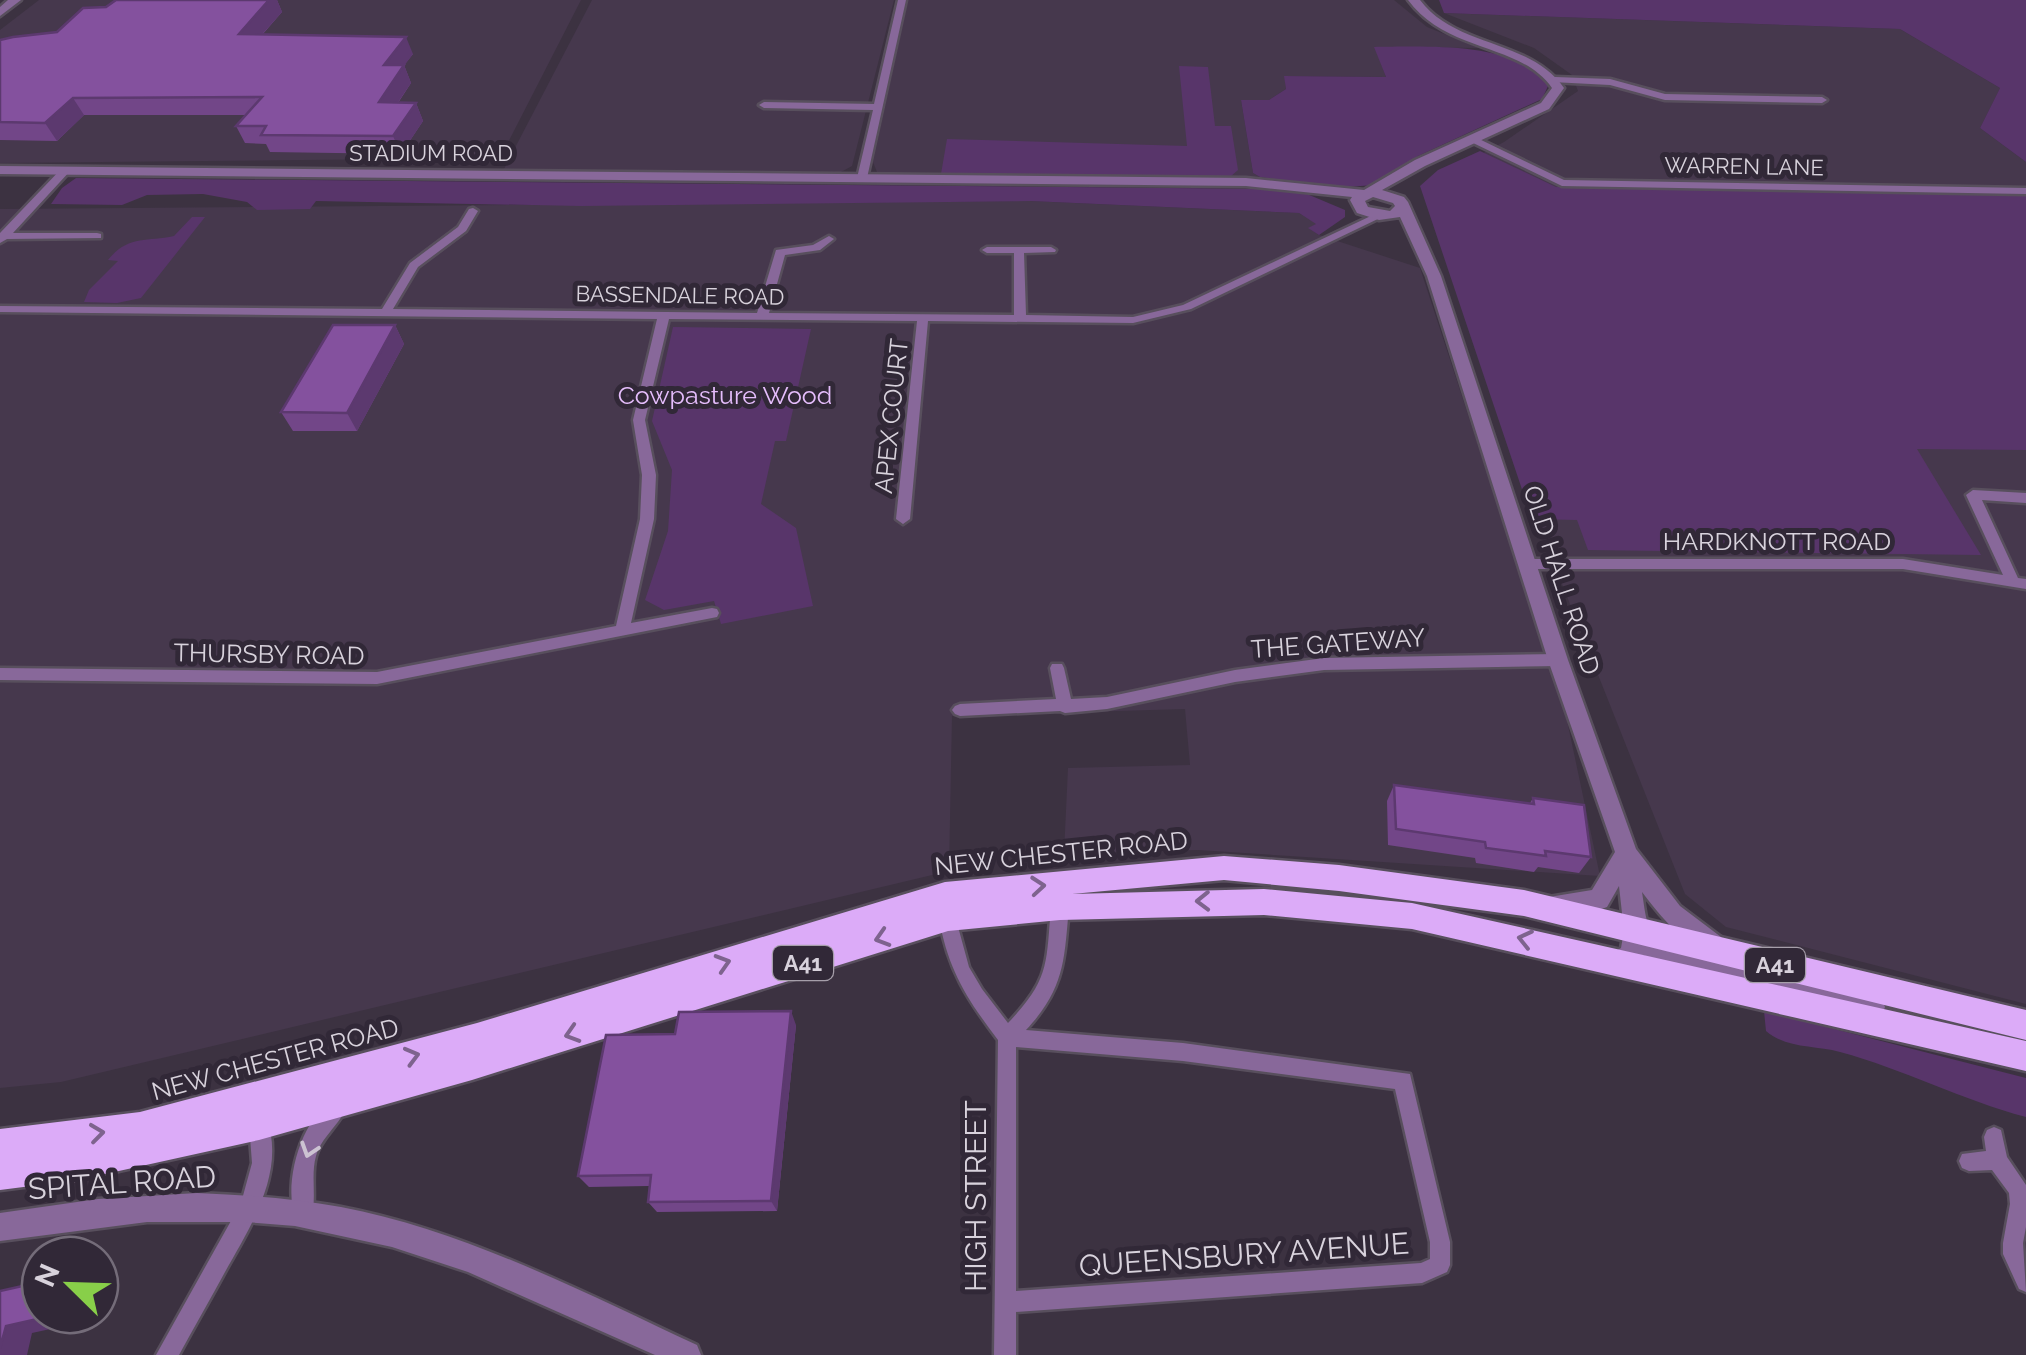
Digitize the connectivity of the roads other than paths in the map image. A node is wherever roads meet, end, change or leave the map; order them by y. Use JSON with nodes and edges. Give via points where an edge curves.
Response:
{"nodes":[{"id":1,"x":16,"y":0,"type":"edge"},
{"id":2,"x":902,"y":0,"type":"edge"},
{"id":3,"x":1414,"y":0,"type":"edge"},
{"id":4,"x":0,"y":13,"type":"edge"},
{"id":5,"x":1555,"y":80,"type":"junction"},
{"id":6,"x":1822,"y":100,"type":"dead end"},
{"id":7,"x":764,"y":104,"type":"dead end"},
{"id":8,"x":878,"y":107,"type":"junction"},
{"id":9,"x":1472,"y":139,"type":"junction"},
{"id":10,"x":0,"y":170,"type":"edge"},
{"id":11,"x":66,"y":170,"type":"junction"},
{"id":12,"x":1405,"y":173,"type":"junction"},
{"id":13,"x":862,"y":178,"type":"junction"},
{"id":14,"x":2026,"y":190,"type":"edge"},
{"id":15,"x":1361,"y":200,"type":"junction"},
{"id":16,"x":1402,"y":204,"type":"junction"},
{"id":17,"x":473,"y":210,"type":"dead end"},
{"id":18,"x":1379,"y":216,"type":"junction"},
{"id":19,"x":1341,"y":232,"type":"junction"},
{"id":20,"x":97,"y":236,"type":"dead end"},
{"id":21,"x":1,"y":237,"type":"edge"},
{"id":22,"x":828,"y":239,"type":"dead end"},
{"id":23,"x":1421,"y":249,"type":"junction"},
{"id":24,"x":986,"y":250,"type":"dead end"},
{"id":25,"x":1050,"y":250,"type":"dead end"},
{"id":26,"x":1019,"y":251,"type":"junction"},
{"id":27,"x":0,"y":308,"type":"edge"},
{"id":28,"x":387,"y":310,"type":"junction"},
{"id":29,"x":664,"y":315,"type":"junction"},
{"id":30,"x":762,"y":316,"type":"junction"},
{"id":31,"x":923,"y":318,"type":"junction"},
{"id":32,"x":1020,"y":320,"type":"junction"},
{"id":33,"x":2026,"y":498,"type":"edge"},
{"id":34,"x":903,"y":519,"type":"dead end"},
{"id":35,"x":1527,"y":564,"type":"junction"},
{"id":36,"x":2020,"y":583,"type":"edge"},
{"id":37,"x":712,"y":613,"type":"dead end"},
{"id":38,"x":622,"y":630,"type":"junction"},
{"id":39,"x":1558,"y":660,"type":"junction"},
{"id":40,"x":1057,"y":668,"type":"dead end"},
{"id":41,"x":0,"y":674,"type":"edge"},
{"id":42,"x":1065,"y":706,"type":"junction"},
{"id":43,"x":960,"y":710,"type":"dead end"},
{"id":44,"x":1626,"y":853,"type":"junction"},
{"id":45,"x":1524,"y":903,"type":"junction"},
{"id":46,"x":1060,"y":907,"type":"junction"},
{"id":47,"x":948,"y":918,"type":"junction"},
{"id":48,"x":1636,"y":931,"type":"junction"},
{"id":49,"x":1726,"y":952,"type":"junction"},
{"id":50,"x":1620,"y":961,"type":"junction"},
{"id":51,"x":2026,"y":1026,"type":"edge"},
{"id":52,"x":1008,"y":1037,"type":"junction"},
{"id":53,"x":2026,"y":1053,"type":"edge"},
{"id":54,"x":345,"y":1099,"type":"junction"},
{"id":55,"x":259,"y":1124,"type":"junction"},
{"id":56,"x":1994,"y":1137,"type":"dead end"},
{"id":57,"x":0,"y":1145,"type":"edge"},
{"id":58,"x":1995,"y":1160,"type":"junction"},
{"id":59,"x":1969,"y":1161,"type":"dead end"},
{"id":60,"x":0,"y":1172,"type":"edge"},
{"id":61,"x":250,"y":1207,"type":"junction"},
{"id":62,"x":303,"y":1214,"type":"junction"},
{"id":63,"x":0,"y":1227,"type":"edge"},
{"id":64,"x":2026,"y":1282,"type":"edge"},
{"id":65,"x":1005,"y":1302,"type":"junction"},
{"id":66,"x":166,"y":1355,"type":"edge"},
{"id":67,"x":687,"y":1355,"type":"edge"},
{"id":68,"x":1005,"y":1355,"type":"edge"}],
"edges":[{"from":1,"to":4,"type":"street"},
{"from":2,"to":8,"type":"street"},
{"from":3,"to":5,"type":"street","via":[[1434,23]]},
{"from":5,"to":6,"type":"street","via":[[1610,82],[1664,97]]},
{"from":5,"to":9,"type":"street","via":[[1556,95],[1545,106]]},
{"from":7,"to":8,"type":"street"},
{"from":8,"to":13,"type":"street"},
{"from":9,"to":12,"type":"street"},
{"from":9,"to":14,"type":"street","name":"WARREN LANE","via":[[1562,183]]},
{"from":10,"to":11,"type":"street","name":"STADIUM ROAD"},
{"from":11,"to":13,"type":"street","name":"STADIUM ROAD"},
{"from":11,"to":21,"type":"street"},
{"from":12,"to":15,"type":"street"},
{"from":12,"to":16,"type":"street"},
{"from":13,"to":15,"type":"street","via":[[1246,182]]},
{"from":15,"to":16,"type":"street","via":[[1387,193]]},
{"from":15,"to":18,"type":"street"},
{"from":15,"to":19,"type":"street","name":"BASSENDALE ROAD"},
{"from":16,"to":18,"type":"street","via":[[1394,215]]},
{"from":16,"to":23,"type":"street","name":"OLD HALL ROAD"},
{"from":17,"to":28,"type":"street","via":[[462,229],[414,266]]},
{"from":18,"to":19,"type":"street","name":"BASSENDALE ROAD"},
{"from":18,"to":23,"type":"street"},
{"from":19,"to":32,"type":"street","name":"BASSENDALE ROAD","via":[[1187,307],[1133,320]]},
{"from":20,"to":21,"type":"street"},
{"from":22,"to":30,"type":"street","via":[[816,248],[780,252]]},
{"from":23,"to":35,"type":"street","name":"OLD HALL ROAD"},
{"from":24,"to":26,"type":"street"},
{"from":25,"to":26,"type":"street"},
{"from":26,"to":32,"type":"street"},
{"from":27,"to":28,"type":"street","name":"BASSENDALE ROAD"},
{"from":28,"to":29,"type":"street","name":"BASSENDALE ROAD"},
{"from":29,"to":30,"type":"street","name":"BASSENDALE ROAD"},
{"from":29,"to":38,"type":"street","via":[[639,420],[649,475],[647,519]]},
{"from":30,"to":31,"type":"street","name":"BASSENDALE ROAD"},
{"from":31,"to":32,"type":"street","name":"BASSENDALE ROAD"},
{"from":31,"to":34,"type":"street","name":"APEX COURT"},
{"from":33,"to":36,"type":"street","via":[[1973,495]]},
{"from":35,"to":36,"type":"street","name":"HARDKNOTT ROAD","via":[[1903,564]]},
{"from":35,"to":39,"type":"street","name":"OLD HALL ROAD"},
{"from":37,"to":38,"type":"street","name":"THURSBY ROAD"},
{"from":38,"to":41,"type":"street","name":"THURSBY ROAD","via":[[377,678]]},
{"from":39,"to":42,"type":"street","name":"THE GATEWAY","via":[[1324,664]]},
{"from":39,"to":44,"type":"street","name":"OLD HALL ROAD"},
{"from":40,"to":42,"type":"street"},
{"from":42,"to":43,"type":"street","name":"THE GATEWAY"},
{"from":44,"to":45,"type":"street","via":[[1600,900]]},
{"from":44,"to":48,"type":"street","name":"OLD HALL ROAD"},
{"from":44,"to":49,"type":"street","via":[[1672,913]]},
{"from":45,"to":48,"type":"highway","name":"NEW CHESTER ROAD","number":"A41"},
{"from":57,"to":45,"type":"highway","name":"NEW CHESTER ROAD","number":"A41","one_way":true,"via":[[140,1128],[478,1038],[946,894],[1224,868]]},
{"from":46,"to":47,"type":"highway","number":"A41"},
{"from":50,"to":46,"type":"highway","number":"A41","one_way":true,"via":[[1468,926],[1327,906],[1222,901]]},
{"from":46,"to":52,"type":"street","via":[[1052,983]]},
{"from":47,"to":52,"type":"street","via":[[959,971]]},
{"from":47,"to":54,"type":"highway","number":"A41","one_way":true},
{"from":48,"to":49,"type":"highway","name":"NEW CHESTER ROAD","number":"A41"},
{"from":48,"to":50,"type":"street","via":[[1632,955]]},
{"from":48,"to":53,"type":"street","via":[[1672,957]]},
{"from":49,"to":51,"type":"highway","name":"NEW CHESTER ROAD","number":"A41"},
{"from":50,"to":53,"type":"highway","number":"A41"},
{"from":52,"to":65,"type":"street","name":"HIGH STREET"},
{"from":52,"to":65,"type":"street","name":"QUEENSBURY AVENUE","via":[[1404,1081],[1440,1265],[1422,1273]]},
{"from":54,"to":55,"type":"highway","number":"A41"},
{"from":54,"to":62,"type":"street","one_way":true,"via":[[304,1154]]},
{"from":55,"to":60,"type":"highway","number":"A41","via":[[78,1164]]},
{"from":55,"to":61,"type":"street","via":[[262,1163]]},
{"from":56,"to":58,"type":"street"},
{"from":58,"to":59,"type":"street"},
{"from":58,"to":64,"type":"street","via":[[2019,1192],[2022,1211],[2012,1255]]},
{"from":61,"to":62,"type":"street","name":"SPITAL ROAD"},
{"from":61,"to":63,"type":"street","name":"SPITAL ROAD","via":[[53,1216]]},
{"from":61,"to":66,"type":"street"},
{"from":62,"to":67,"type":"street","name":"SPITAL ROAD","via":[[392,1233],[521,1280]]},
{"from":65,"to":68,"type":"street","name":"HIGH STREET"}]}
